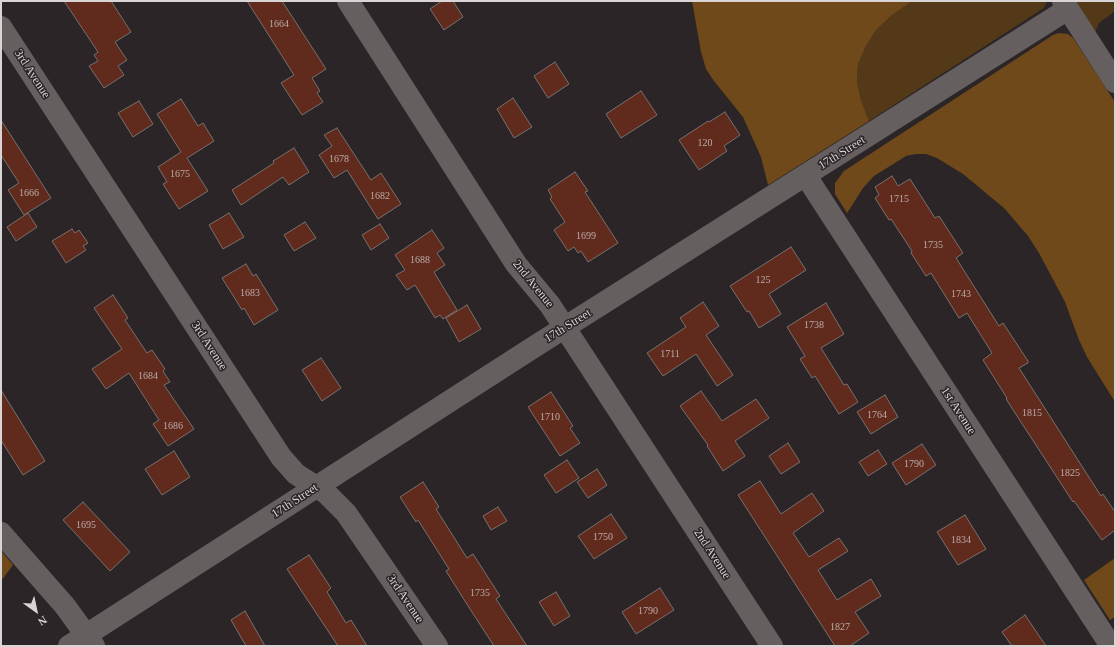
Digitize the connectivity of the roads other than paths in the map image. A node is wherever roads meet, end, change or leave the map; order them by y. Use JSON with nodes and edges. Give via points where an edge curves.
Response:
{"nodes":[{"id":1,"x":348,"y":1,"type":"edge"},
{"id":2,"x":1066,"y":5,"type":"edge"},
{"id":3,"x":1,"y":27,"type":"edge"},
{"id":4,"x":1115,"y":82,"type":"edge"},
{"id":5,"x":806,"y":176,"type":"junction"},
{"id":6,"x":565,"y":328,"type":"junction"},
{"id":7,"x":317,"y":487,"type":"junction"},
{"id":8,"x":1,"y":533,"type":"edge"},
{"id":9,"x":83,"y":642,"type":"edge"},
{"id":10,"x":436,"y":646,"type":"edge"},
{"id":11,"x":772,"y":646,"type":"edge"},
{"id":12,"x":1110,"y":646,"type":"edge"}],
"edges":[{"from":1,"to":6,"type":"street","name":"2nd Avenue","via":[[516,264],[545,298]]},
{"from":2,"to":4,"type":"street"},
{"from":2,"to":5,"type":"street","name":"17th Street"},
{"from":3,"to":7,"type":"street","name":"3rd Avenue","via":[[281,457],[296,474]]},
{"from":5,"to":6,"type":"street","name":"17th Street"},
{"from":5,"to":12,"type":"street","name":"1st Avenue"},
{"from":6,"to":7,"type":"street","name":"17th Street"},
{"from":6,"to":11,"type":"street","name":"2nd Avenue"},
{"from":7,"to":9,"type":"street","name":"17th Street"},
{"from":7,"to":10,"type":"street","name":"3rd Avenue","via":[[350,517]]},
{"from":8,"to":9,"type":"street","via":[[54,593]]}]}
